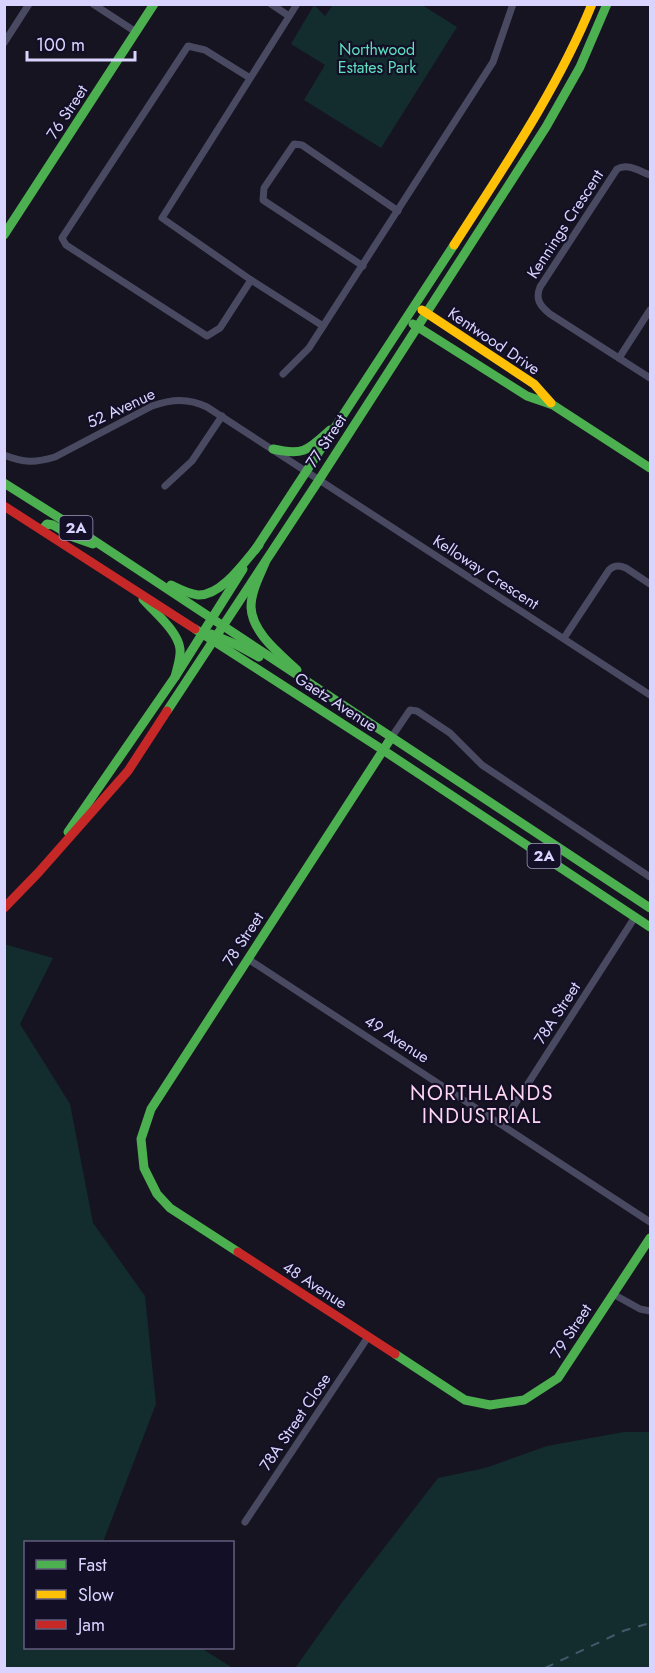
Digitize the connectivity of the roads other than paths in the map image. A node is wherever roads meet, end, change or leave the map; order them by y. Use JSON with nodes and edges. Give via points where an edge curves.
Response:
{"nodes":[{"id":1,"x":30,"y":4,"type":"edge"},
{"id":2,"x":93,"y":4,"type":"edge"},
{"id":3,"x":154,"y":4,"type":"edge"},
{"id":4,"x":271,"y":4,"type":"edge"},
{"id":5,"x":297,"y":4,"type":"edge"},
{"id":6,"x":513,"y":4,"type":"edge"},
{"id":7,"x":592,"y":4,"type":"edge"},
{"id":8,"x":607,"y":4,"type":"edge"},
{"id":9,"x":289,"y":16,"type":"junction"},
{"id":10,"x":136,"y":32,"type":"junction"},
{"id":11,"x":4,"y":43,"type":"edge"},
{"id":12,"x":250,"y":78,"type":"junction"},
{"id":13,"x":651,"y":175,"type":"edge"},
{"id":14,"x":398,"y":211,"type":"junction"},
{"id":15,"x":4,"y":235,"type":"edge"},
{"id":16,"x":363,"y":266,"type":"junction"},
{"id":17,"x":250,"y":280,"type":"junction"},
{"id":18,"x":420,"y":309,"type":"junction"},
{"id":19,"x":651,"y":310,"type":"edge"},
{"id":20,"x":406,"y":320,"type":"junction"},
{"id":21,"x":323,"y":326,"type":"junction"},
{"id":22,"x":418,"y":327,"type":"junction"},
{"id":23,"x":620,"y":358,"type":"junction"},
{"id":24,"x":283,"y":374,"type":"dead end"},
{"id":25,"x":651,"y":378,"type":"edge"},
{"id":26,"x":553,"y":405,"type":"junction"},
{"id":27,"x":222,"y":416,"type":"junction"},
{"id":28,"x":338,"y":423,"type":"junction"},
{"id":29,"x":273,"y":449,"type":"junction"},
{"id":30,"x":4,"y":455,"type":"edge"},
{"id":31,"x":651,"y":468,"type":"edge"},
{"id":32,"x":307,"y":472,"type":"junction"},
{"id":33,"x":319,"y":480,"type":"junction"},
{"id":34,"x":4,"y":483,"type":"edge"},
{"id":35,"x":165,"y":486,"type":"dead end"},
{"id":36,"x":4,"y":506,"type":"edge"},
{"id":37,"x":42,"y":530,"type":"junction"},
{"id":38,"x":259,"y":545,"type":"junction"},
{"id":39,"x":105,"y":548,"type":"junction"},
{"id":40,"x":264,"y":563,"type":"junction"},
{"id":41,"x":147,"y":575,"type":"junction"},
{"id":42,"x":651,"y":584,"type":"edge"},
{"id":43,"x":133,"y":588,"type":"junction"},
{"id":44,"x":212,"y":618,"type":"junction"},
{"id":45,"x":224,"y":626,"type":"junction"},
{"id":46,"x":202,"y":634,"type":"junction"},
{"id":47,"x":564,"y":638,"type":"junction"},
{"id":48,"x":215,"y":639,"type":"junction"},
{"id":49,"x":175,"y":677,"type":"junction"},
{"id":50,"x":312,"y":686,"type":"junction"},
{"id":51,"x":650,"y":695,"type":"edge"},
{"id":52,"x":391,"y":738,"type":"junction"},
{"id":53,"x":383,"y":750,"type":"junction"},
{"id":54,"x":38,"y":873,"type":"junction"},
{"id":55,"x":651,"y":877,"type":"edge"},
{"id":56,"x":4,"y":908,"type":"edge"},
{"id":57,"x":651,"y":908,"type":"edge"},
{"id":58,"x":635,"y":917,"type":"junction"},
{"id":59,"x":651,"y":927,"type":"edge"},
{"id":60,"x":248,"y":959,"type":"junction"},
{"id":61,"x":502,"y":1124,"type":"junction"},
{"id":62,"x":144,"y":1164,"type":"joint"},
{"id":63,"x":651,"y":1222,"type":"edge"},
{"id":64,"x":651,"y":1238,"type":"edge"},
{"id":65,"x":613,"y":1294,"type":"junction"},
{"id":66,"x":651,"y":1311,"type":"edge"},
{"id":67,"x":368,"y":1337,"type":"junction"},
{"id":68,"x":490,"y":1405,"type":"joint"},
{"id":69,"x":245,"y":1522,"type":"dead end"}],
"edges":[{"from":1,"to":11,"type":"street"},
{"from":2,"to":10,"type":"street"},
{"from":3,"to":10,"type":"main road","name":"76 Street"},
{"from":4,"to":9,"type":"street"},
{"from":5,"to":9,"type":"street"},
{"from":6,"to":14,"type":"street","via":[[493,62]]},
{"from":7,"to":18,"type":"main road","via":[[543,105],[443,261]]},
{"from":8,"to":18,"type":"main road","name":"77 Street","via":[[568,91],[540,137]]},
{"from":9,"to":12,"type":"street"},
{"from":10,"to":15,"type":"main road","name":"76 Street"},
{"from":12,"to":17,"type":"street","via":[[162,218]]},
{"from":12,"to":17,"type":"street","via":[[205,50],[188,46],[62,238],[66,245],[207,336],[220,328]]},
{"from":13,"to":23,"type":"street","name":"Kennings Crescent","via":[[625,166],[617,169],[538,292],[544,308]]},
{"from":14,"to":16,"type":"street"},
{"from":14,"to":16,"type":"street","via":[[302,145],[294,144],[264,188],[263,200]]},
{"from":16,"to":21,"type":"street"},
{"from":17,"to":21,"type":"street"},
{"from":18,"to":20,"type":"main road","name":"77 Street"},
{"from":18,"to":22,"type":"main road","name":"77 Street"},
{"from":18,"to":26,"type":"main road","name":"Kentwood Drive","via":[[534,384]]},
{"from":19,"to":23,"type":"street"},
{"from":20,"to":22,"type":"main road","name":"Kentwood Drive"},
{"from":20,"to":28,"type":"main road","name":"77 Street"},
{"from":21,"to":24,"type":"street","via":[[309,348]]},
{"from":22,"to":26,"type":"main road","name":"Kentwood Drive","via":[[527,396]]},
{"from":22,"to":33,"type":"main road","name":"77 Street"},
{"from":23,"to":25,"type":"street","name":"Kennings Crescent"},
{"from":26,"to":31,"type":"main road","name":"Kentwood Drive"},
{"from":27,"to":29,"type":"street","name":"52 Avenue"},
{"from":27,"to":30,"type":"street","name":"52 Avenue","via":[[199,403],[173,400],[152,406],[55,457],[28,462]]},
{"from":27,"to":35,"type":"street","via":[[192,461]]},
{"from":28,"to":29,"type":"main road","via":[[304,452],[291,454]]},
{"from":28,"to":32,"type":"main road","name":"77 Street"},
{"from":29,"to":32,"type":"street","name":"52 Avenue"},
{"from":32,"to":33,"type":"street","name":"Kelloway Crescent"},
{"from":32,"to":38,"type":"main road","name":"77 Street"},
{"from":33,"to":40,"type":"main road","name":"77 Street"},
{"from":33,"to":47,"type":"street","name":"Kelloway Crescent"},
{"from":34,"to":39,"type":"main road","name":"Gaetz Avenue","number":"2A"},
{"from":36,"to":37,"type":"main road","name":"Gaetz Avenue","number":"2A"},
{"from":37,"to":39,"type":"main road","via":[[51,524]]},
{"from":37,"to":43,"type":"main road","name":"Gaetz Avenue","number":"2A"},
{"from":38,"to":41,"type":"main road","via":[[219,589],[204,595],[189,593]]},
{"from":38,"to":44,"type":"main road","name":"77 Street"},
{"from":39,"to":41,"type":"main road","name":"Gaetz Avenue","number":"2A"},
{"from":40,"to":45,"type":"main road","name":"77 Street"},
{"from":40,"to":50,"type":"main road","via":[[250,609],[256,627]]},
{"from":41,"to":44,"type":"main road","name":"Gaetz Avenue","number":"2A"},
{"from":42,"to":47,"type":"street","via":[[622,566],[612,567]]},
{"from":43,"to":46,"type":"main road","name":"Gaetz Avenue","number":"2A"},
{"from":43,"to":49,"type":"main road","via":[[177,640],[180,650]]},
{"from":44,"to":45,"type":"main road","name":"Gaetz Avenue","number":"2A"},
{"from":44,"to":46,"type":"main road","name":"77 Street"},
{"from":45,"to":48,"type":"main road","name":"77 Street"},
{"from":45,"to":50,"type":"main road","name":"Gaetz Avenue","number":"2A"},
{"from":46,"to":48,"type":"main road","name":"Gaetz Avenue","number":"2A"},
{"from":46,"to":49,"type":"main road","name":"77 Street"},
{"from":47,"to":51,"type":"street","name":"Kelloway Crescent"},
{"from":48,"to":50,"type":"main road","via":[[237,645]]},
{"from":48,"to":53,"type":"main road","name":"Gaetz Avenue","number":"2A"},
{"from":48,"to":54,"type":"main road","name":"77 Street","via":[[128,771]]},
{"from":49,"to":54,"type":"main road","name":"77 Street"},
{"from":50,"to":52,"type":"main road","name":"Gaetz Avenue","number":"2A"},
{"from":52,"to":53,"type":"main road","name":"78 Street"},
{"from":52,"to":55,"type":"street","name":"Gaetz Avenue","via":[[410,710],[417,711],[450,733],[482,765]]},
{"from":52,"to":57,"type":"main road","name":"Gaetz Avenue","number":"2A"},
{"from":53,"to":58,"type":"main road","name":"Gaetz Avenue","number":"2A"},
{"from":53,"to":60,"type":"main road","name":"78 Street"},
{"from":54,"to":56,"type":"main road","name":"77 Street"},
{"from":58,"to":59,"type":"main road","name":"Gaetz Avenue","number":"2A"},
{"from":58,"to":61,"type":"street","name":"78A Street"},
{"from":60,"to":61,"type":"street","name":"49 Avenue"},
{"from":60,"to":62,"type":"main road","name":"78 Street","via":[[151,1109],[141,1138]]},
{"from":61,"to":63,"type":"street","name":"49 Avenue"},
{"from":62,"to":67,"type":"main road","name":"48 Avenue","via":[[157,1194],[170,1208]]},
{"from":64,"to":65,"type":"main road","name":"79 Street"},
{"from":65,"to":66,"type":"street"},
{"from":65,"to":68,"type":"main road","name":"79 Street","via":[[558,1378],[524,1400]]},
{"from":67,"to":68,"type":"main road","name":"48 Avenue","via":[[465,1400]]},
{"from":67,"to":69,"type":"street","name":"78A Street Close"}]}
